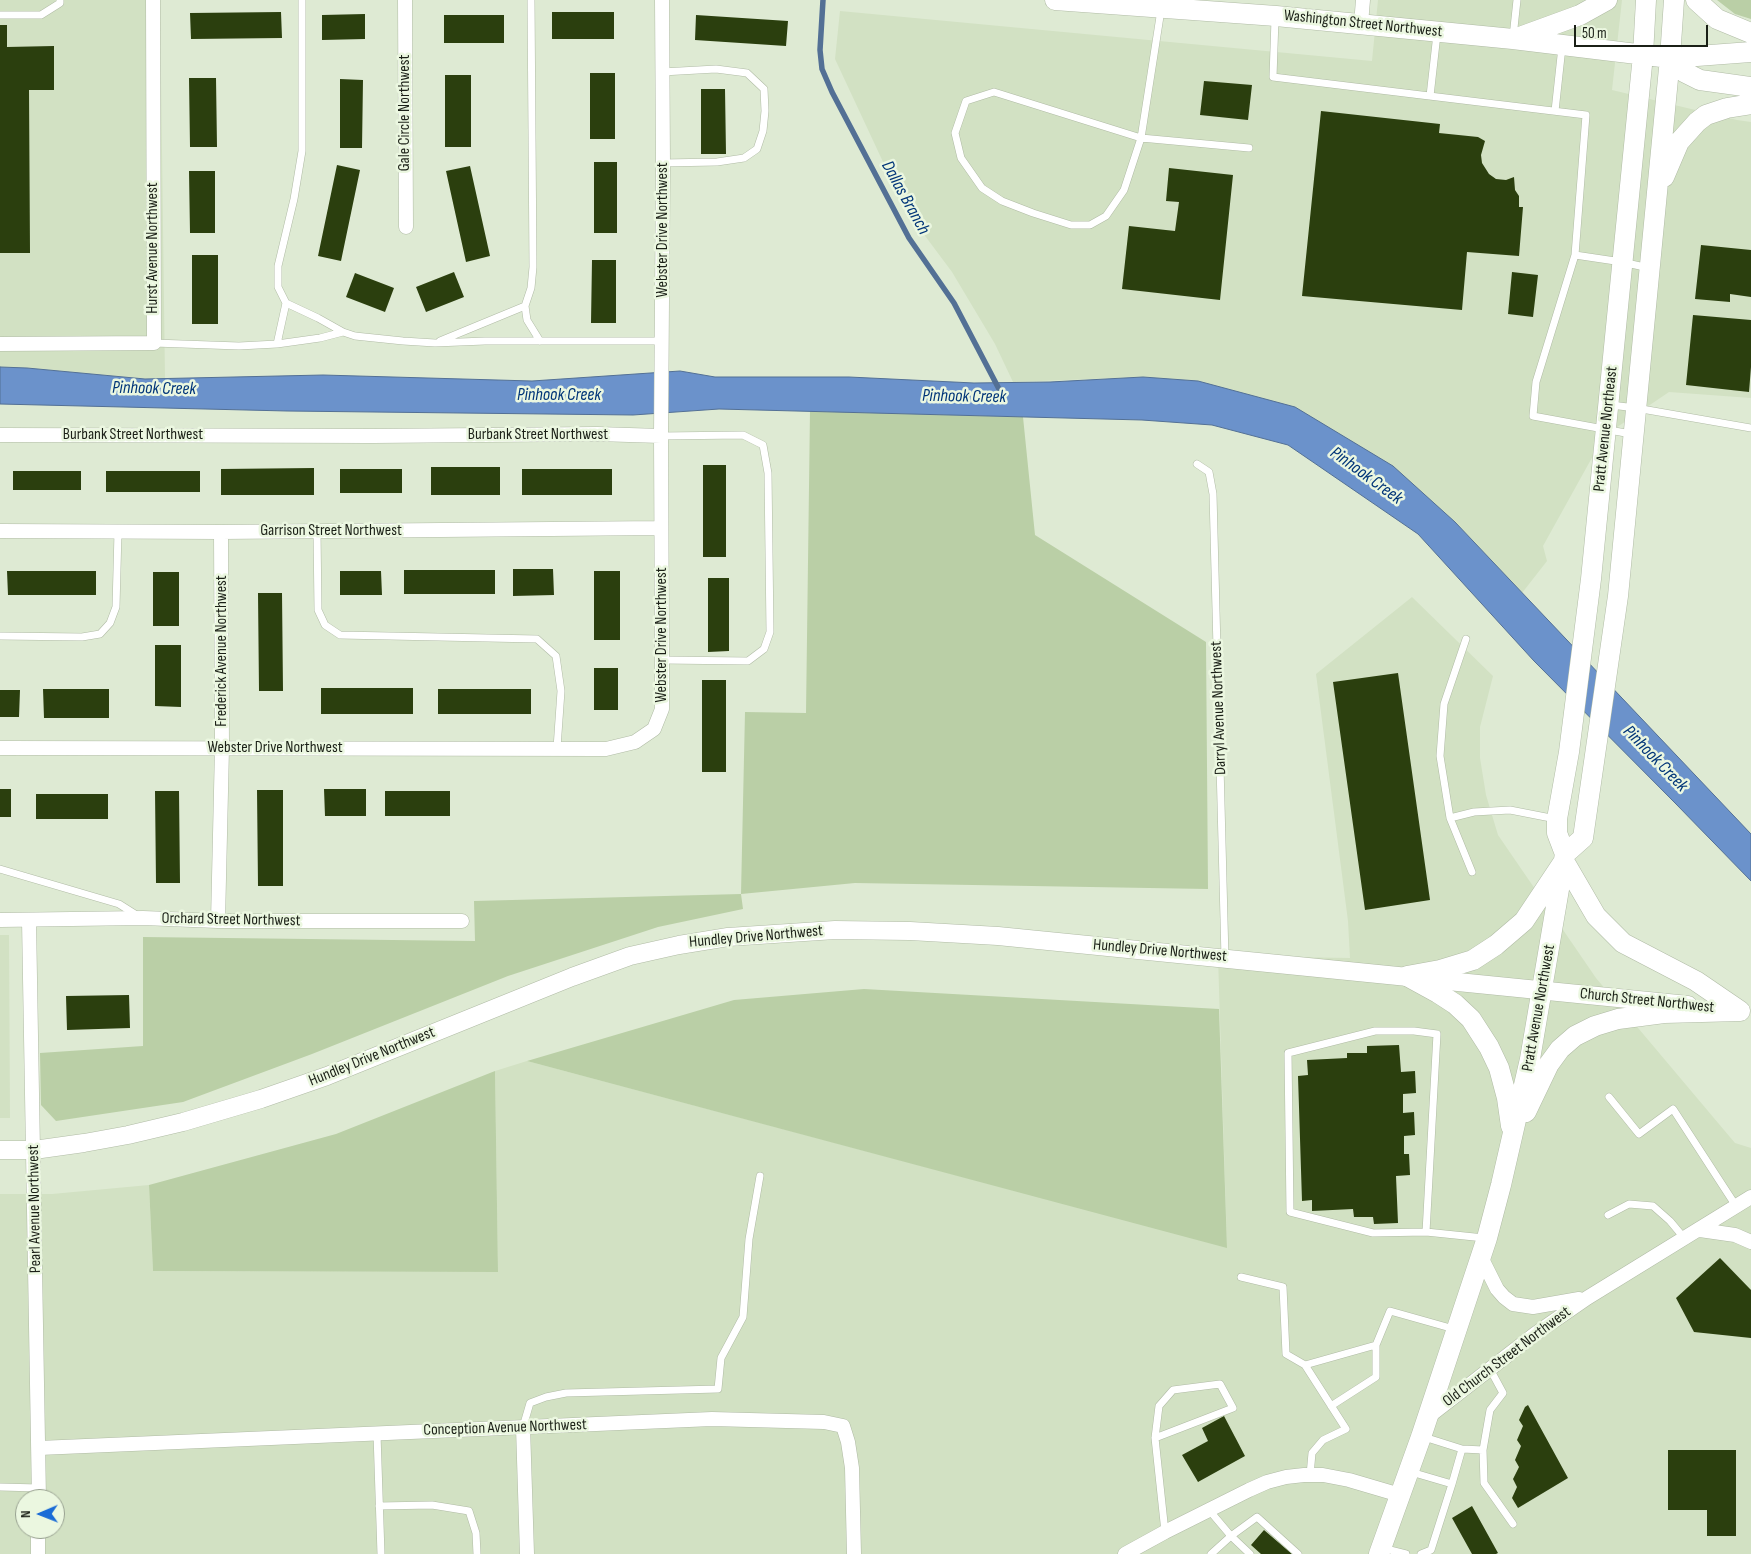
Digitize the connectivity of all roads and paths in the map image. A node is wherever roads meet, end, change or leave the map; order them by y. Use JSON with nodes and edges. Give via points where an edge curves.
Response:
{"nodes":[{"id":1,"x":60,"y":0,"type":"edge"},
{"id":2,"x":153,"y":0,"type":"edge"},
{"id":3,"x":302,"y":0,"type":"edge"},
{"id":4,"x":405,"y":0,"type":"edge"},
{"id":5,"x":531,"y":0,"type":"edge"},
{"id":6,"x":662,"y":0,"type":"edge"},
{"id":7,"x":1065,"y":0,"type":"edge"},
{"id":8,"x":1363,"y":0,"type":"edge"},
{"id":9,"x":1517,"y":0,"type":"edge"},
{"id":10,"x":1607,"y":0,"type":"edge"},
{"id":11,"x":1646,"y":0,"type":"edge"},
{"id":12,"x":1674,"y":0,"type":"edge"},
{"id":13,"x":1696,"y":0,"type":"edge"},
{"id":14,"x":1162,"y":9,"type":"junction"},
{"id":15,"x":0,"y":15,"type":"edge"},
{"id":16,"x":1276,"y":16,"type":"junction"},
{"id":17,"x":1361,"y":24,"type":"junction"},
{"id":18,"x":1437,"y":32,"type":"junction"},
{"id":19,"x":1751,"y":33,"type":"edge"},
{"id":20,"x":1513,"y":39,"type":"junction"},
{"id":21,"x":1563,"y":45,"type":"junction"},
{"id":22,"x":1751,"y":52,"type":"edge"},
{"id":23,"x":1643,"y":54,"type":"junction"},
{"id":24,"x":1670,"y":58,"type":"junction"},
{"id":25,"x":662,"y":72,"type":"junction"},
{"id":26,"x":1751,"y":86,"type":"edge"},
{"id":27,"x":1430,"y":96,"type":"junction"},
{"id":28,"x":1751,"y":104,"type":"edge"},
{"id":29,"x":1554,"y":111,"type":"junction"},
{"id":30,"x":1141,"y":138,"type":"junction"},
{"id":31,"x":1250,"y":148,"type":"dead end"},
{"id":32,"x":663,"y":163,"type":"junction"},
{"id":33,"x":1656,"y":195,"type":"junction"},
{"id":34,"x":406,"y":227,"type":"dead end"},
{"id":35,"x":1575,"y":256,"type":"junction"},
{"id":36,"x":1622,"y":262,"type":"junction"},
{"id":37,"x":1649,"y":268,"type":"junction"},
{"id":38,"x":286,"y":303,"type":"junction"},
{"id":39,"x":525,"y":306,"type":"junction"},
{"id":40,"x":342,"y":332,"type":"junction"},
{"id":41,"x":540,"y":341,"type":"junction"},
{"id":42,"x":435,"y":343,"type":"junction"},
{"id":43,"x":0,"y":344,"type":"edge"},
{"id":44,"x":154,"y":344,"type":"junction"},
{"id":45,"x":277,"y":344,"type":"junction"},
{"id":46,"x":662,"y":347,"type":"junction"},
{"id":47,"x":1608,"y":405,"type":"junction"},
{"id":48,"x":1636,"y":408,"type":"junction"},
{"id":49,"x":1751,"y":428,"type":"edge"},
{"id":50,"x":1606,"y":429,"type":"junction"},
{"id":51,"x":1634,"y":434,"type":"junction"},
{"id":52,"x":0,"y":435,"type":"edge"},
{"id":53,"x":661,"y":436,"type":"junction"},
{"id":54,"x":1198,"y":464,"type":"dead end"},
{"id":55,"x":662,"y":528,"type":"junction"},
{"id":56,"x":0,"y":531,"type":"edge"},
{"id":57,"x":317,"y":531,"type":"junction"},
{"id":58,"x":118,"y":532,"type":"junction"},
{"id":59,"x":222,"y":532,"type":"junction"},
{"id":60,"x":0,"y":636,"type":"edge"},
{"id":61,"x":1466,"y":639,"type":"dead end"},
{"id":62,"x":662,"y":660,"type":"junction"},
{"id":63,"x":0,"y":748,"type":"edge"},
{"id":64,"x":222,"y":748,"type":"junction"},
{"id":65,"x":557,"y":748,"type":"junction"},
{"id":66,"x":1450,"y":818,"type":"junction"},
{"id":67,"x":1557,"y":819,"type":"junction"},
{"id":68,"x":1565,"y":858,"type":"junction"},
{"id":69,"x":0,"y":869,"type":"edge"},
{"id":70,"x":1472,"y":872,"type":"dead end"},
{"id":71,"x":143,"y":918,"type":"junction"},
{"id":72,"x":0,"y":920,"type":"edge"},
{"id":73,"x":29,"y":920,"type":"junction"},
{"id":74,"x":218,"y":921,"type":"junction"},
{"id":75,"x":462,"y":921,"type":"dead end"},
{"id":76,"x":1225,"y":958,"type":"junction"},
{"id":77,"x":1407,"y":976,"type":"junction"},
{"id":78,"x":1543,"y":990,"type":"junction"},
{"id":79,"x":1745,"y":1011,"type":"edge"},
{"id":80,"x":1609,"y":1097,"type":"dead end"},
{"id":81,"x":1513,"y":1137,"type":"junction"},
{"id":82,"x":0,"y":1150,"type":"edge"},
{"id":83,"x":34,"y":1150,"type":"junction"},
{"id":84,"x":760,"y":1176,"type":"dead end"},
{"id":85,"x":1751,"y":1197,"type":"edge"},
{"id":86,"x":1736,"y":1206,"type":"junction"},
{"id":87,"x":1608,"y":1214,"type":"dead end"},
{"id":88,"x":1700,"y":1230,"type":"junction"},
{"id":89,"x":1426,"y":1232,"type":"junction"},
{"id":90,"x":1684,"y":1239,"type":"junction"},
{"id":91,"x":1751,"y":1242,"type":"edge"},
{"id":92,"x":1484,"y":1247,"type":"junction"},
{"id":93,"x":1241,"y":1277,"type":"dead end"},
{"id":94,"x":1587,"y":1298,"type":"junction"},
{"id":95,"x":1457,"y":1330,"type":"junction"},
{"id":96,"x":1376,"y":1345,"type":"junction"},
{"id":97,"x":1304,"y":1365,"type":"junction"},
{"id":98,"x":1490,"y":1369,"type":"junction"},
{"id":99,"x":1331,"y":1406,"type":"junction"},
{"id":100,"x":1428,"y":1417,"type":"junction"},
{"id":101,"x":523,"y":1427,"type":"junction"},
{"id":102,"x":377,"y":1434,"type":"junction"},
{"id":103,"x":1421,"y":1437,"type":"junction"},
{"id":104,"x":1154,"y":1438,"type":"junction"},
{"id":105,"x":39,"y":1448,"type":"junction"},
{"id":106,"x":1462,"y":1449,"type":"junction"},
{"id":107,"x":1483,"y":1450,"type":"junction"},
{"id":108,"x":1409,"y":1471,"type":"junction"},
{"id":109,"x":1310,"y":1475,"type":"junction"},
{"id":110,"x":1452,"y":1484,"type":"junction"},
{"id":111,"x":0,"y":1487,"type":"edge"},
{"id":112,"x":39,"y":1489,"type":"edge"},
{"id":113,"x":15,"y":1490,"type":"edge"},
{"id":114,"x":1400,"y":1495,"type":"junction"},
{"id":115,"x":379,"y":1506,"type":"junction"},
{"id":116,"x":1210,"y":1510,"type":"junction"},
{"id":117,"x":1513,"y":1524,"type":"dead end"},
{"id":118,"x":1165,"y":1532,"type":"junction"},
{"id":119,"x":1231,"y":1536,"type":"junction"},
{"id":120,"x":38,"y":1539,"type":"edge"},
{"id":121,"x":1380,"y":1551,"type":"edge"},
{"id":122,"x":38,"y":1554,"type":"edge"},
{"id":123,"x":380,"y":1554,"type":"edge"},
{"id":124,"x":477,"y":1554,"type":"edge"},
{"id":125,"x":527,"y":1554,"type":"edge"},
{"id":126,"x":854,"y":1554,"type":"edge"},
{"id":127,"x":1126,"y":1554,"type":"edge"},
{"id":128,"x":1211,"y":1554,"type":"edge"},
{"id":129,"x":1250,"y":1554,"type":"edge"},
{"id":130,"x":1298,"y":1554,"type":"edge"},
{"id":131,"x":1406,"y":1554,"type":"edge"},
{"id":132,"x":1421,"y":1554,"type":"edge"}],
"edges":[{"from":1,"to":15,"type":"lane","via":[[41,15]]},
{"from":2,"to":44,"type":"street","name":"Hurst Avenue Northwest"},
{"from":3,"to":38,"type":"lane","via":[[302,151],[278,266],[278,287]]},
{"from":4,"to":34,"type":"street","name":"Gale Circle Northwest"},
{"from":5,"to":39,"type":"lane","via":[[533,267]]},
{"from":6,"to":25,"type":"street","name":"Webster Drive Northwest"},
{"from":7,"to":14,"type":"main road","name":"Washington Street Northwest"},
{"from":8,"to":17,"type":"street"},
{"from":9,"to":20,"type":"lane"},
{"from":10,"to":20,"type":"main road","via":[[1580,15]]},
{"from":11,"to":23,"type":"main road","name":"Pratt Avenue Northeast"},
{"from":12,"to":24,"type":"main road","name":"Pratt Avenue Northeast"},
{"from":13,"to":19,"type":"main road","via":[[1717,20]]},
{"from":14,"to":16,"type":"main road","name":"Washington Street Northwest","via":[[1213,9]]},
{"from":14,"to":30,"type":"lane"},
{"from":16,"to":17,"type":"main road","name":"Washington Street Northwest"},
{"from":16,"to":27,"type":"lane","via":[[1273,77]]},
{"from":17,"to":18,"type":"main road","name":"Washington Street Northwest"},
{"from":18,"to":20,"type":"main road","name":"Washington Street Northwest"},
{"from":18,"to":27,"type":"lane"},
{"from":20,"to":21,"type":"main road","name":"Washington Street Northwest"},
{"from":21,"to":23,"type":"main road","name":"Washington Street Northwest"},
{"from":21,"to":29,"type":"lane"},
{"from":22,"to":24,"type":"main road","name":"Washington Street Northwest"},
{"from":23,"to":24,"type":"main road","name":"Washington Street Northwest"},
{"from":23,"to":36,"type":"main road","name":"Pratt Avenue Northeast"},
{"from":24,"to":26,"type":"main road","via":[[1684,72],[1700,80]]},
{"from":24,"to":33,"type":"main road","name":"Pratt Avenue Northeast"},
{"from":25,"to":32,"type":"street","name":"Webster Drive Northwest"},
{"from":25,"to":32,"type":"lane","via":[[716,68],[747,73],[764,88],[765,112],[757,149],[744,158]]},
{"from":27,"to":29,"type":"lane"},
{"from":28,"to":33,"type":"main road","via":[[1706,115],[1697,122],[1679,142]]},
{"from":29,"to":35,"type":"lane","via":[[1586,115]]},
{"from":30,"to":30,"type":"lane","via":[[994,92],[966,101],[955,133],[961,158],[982,188],[1002,201],[1071,225],[1090,225],[1106,216],[1124,190]]},
{"from":30,"to":31,"type":"lane"},
{"from":32,"to":46,"type":"street","name":"Webster Drive Northwest"},
{"from":33,"to":37,"type":"main road","name":"Pratt Avenue Northeast"},
{"from":35,"to":36,"type":"lane"},
{"from":35,"to":50,"type":"lane","via":[[1536,382],[1533,416]]},
{"from":36,"to":37,"type":"lane"},
{"from":36,"to":47,"type":"main road","name":"Pratt Avenue Northeast"},
{"from":37,"to":48,"type":"main road","name":"Pratt Avenue Northeast"},
{"from":38,"to":40,"type":"lane"},
{"from":38,"to":45,"type":"lane"},
{"from":39,"to":41,"type":"lane","via":[[527,320]]},
{"from":39,"to":42,"type":"lane"},
{"from":40,"to":42,"type":"lane"},
{"from":40,"to":45,"type":"lane"},
{"from":41,"to":42,"type":"lane"},
{"from":41,"to":46,"type":"lane"},
{"from":43,"to":44,"type":"street"},
{"from":44,"to":45,"type":"lane"},
{"from":46,"to":53,"type":"street","name":"Webster Drive Northwest"},
{"from":47,"to":48,"type":"lane"},
{"from":47,"to":50,"type":"main road","name":"Pratt Avenue Northeast"},
{"from":48,"to":49,"type":"lane"},
{"from":48,"to":51,"type":"main road","name":"Pratt Avenue Northeast"},
{"from":50,"to":51,"type":"lane"},
{"from":50,"to":67,"type":"main road","name":"Pratt Avenue Northeast","via":[[1591,579]]},
{"from":51,"to":68,"type":"main road","name":"Pratt Avenue Northeast","via":[[1618,596],[1583,838]]},
{"from":52,"to":53,"type":"street","name":"Burbank Street Northwest"},
{"from":53,"to":55,"type":"street","name":"Webster Drive Northwest"},
{"from":53,"to":62,"type":"lane","name":"Burbank Street Northwest","via":[[743,435],[763,445],[768,473],[770,632],[764,649],[748,661]]},
{"from":54,"to":76,"type":"lane","name":"Darryl Avenue Northwest","via":[[1209,472],[1213,494]]},
{"from":55,"to":57,"type":"street","name":"Garrison Street Northwest"},
{"from":55,"to":62,"type":"street","name":"Webster Drive Northwest"},
{"from":56,"to":58,"type":"street","name":"Garrison Street Northwest"},
{"from":57,"to":59,"type":"street","name":"Garrison Street Northwest"},
{"from":57,"to":65,"type":"lane","via":[[318,610],[325,625],[340,635],[537,639],[556,656],[560,691]]},
{"from":58,"to":59,"type":"street","name":"Garrison Street Northwest"},
{"from":58,"to":60,"type":"lane","via":[[116,607],[100,634]]},
{"from":59,"to":64,"type":"street","name":"Frederick Avenue Northwest"},
{"from":61,"to":66,"type":"lane","via":[[1444,704],[1440,756]]},
{"from":62,"to":65,"type":"street","name":"Webster Drive Northwest","via":[[662,709],[654,729],[635,742],[606,748]]},
{"from":63,"to":64,"type":"street","name":"Webster Drive Northwest"},
{"from":64,"to":65,"type":"street","name":"Webster Drive Northwest"},
{"from":64,"to":74,"type":"street","name":"Frederick Avenue Northwest"},
{"from":66,"to":67,"type":"lane","via":[[1474,812],[1510,810]]},
{"from":66,"to":70,"type":"lane"},
{"from":67,"to":68,"type":"main road","name":"Pratt Avenue Northeast","via":[[1557,833]]},
{"from":68,"to":77,"type":"main road","via":[[1524,921],[1496,945],[1473,960]]},
{"from":68,"to":78,"type":"main road","name":"Pratt Avenue Northwest"},
{"from":68,"to":79,"type":"main road","name":"Pratt Avenue Northeast","via":[[1596,916],[1623,943]]},
{"from":69,"to":71,"type":"lane","via":[[118,904]]},
{"from":71,"to":73,"type":"street","name":"Orchard Street Northwest"},
{"from":71,"to":74,"type":"street","name":"Orchard Street Northwest"},
{"from":72,"to":73,"type":"street","name":"Orchard Street Northwest"},
{"from":73,"to":83,"type":"street","name":"Pearl Avenue Northwest"},
{"from":74,"to":75,"type":"street","name":"Orchard Street Northwest"},
{"from":76,"to":77,"type":"street","name":"Hundley Drive Northwest"},
{"from":76,"to":83,"type":"street","name":"Hundley Drive Northwest","via":[[998,936],[910,931],[797,932],[728,937],[678,945],[630,956],[572,977],[327,1076],[261,1099],[128,1135]]},
{"from":77,"to":78,"type":"street","name":"Hundley Drive Northwest"},
{"from":77,"to":81,"type":"main road","via":[[1455,1004],[1471,1019],[1499,1068]]},
{"from":78,"to":79,"type":"street","name":"Church Street Northwest"},
{"from":78,"to":81,"type":"main road","name":"Pratt Avenue Northwest"},
{"from":79,"to":81,"type":"main road","via":[[1618,1018],[1575,1036],[1549,1064]]},
{"from":80,"to":86,"type":"lane","via":[[1639,1134],[1672,1109]]},
{"from":81,"to":92,"type":"main road","name":"Pratt Avenue Northwest"},
{"from":82,"to":83,"type":"street","name":"Hundley Drive Northwest"},
{"from":83,"to":105,"type":"street","name":"Pearl Avenue Northwest"},
{"from":84,"to":101,"type":"lane","via":[[749,1239],[743,1317],[721,1358],[718,1389],[566,1393],[530,1403]]},
{"from":85,"to":86,"type":"street","name":"Old Church Street Northwest"},
{"from":86,"to":88,"type":"street","name":"Old Church Street Northwest"},
{"from":87,"to":90,"type":"lane","via":[[1629,1204],[1653,1206],[1670,1220]]},
{"from":88,"to":90,"type":"street","name":"Old Church Street Northwest"},
{"from":88,"to":91,"type":"street","via":[[1735,1235]]},
{"from":89,"to":89,"type":"lane","via":[[1373,1233],[1290,1212],[1288,1053],[1375,1031],[1437,1034]]},
{"from":89,"to":92,"type":"lane"},
{"from":90,"to":94,"type":"street","name":"Old Church Street Northwest"},
{"from":92,"to":94,"type":"street","name":"Old Church Street Northwest","via":[[1497,1289],[1513,1304],[1533,1307]]},
{"from":92,"to":95,"type":"main road","name":"Pratt Avenue Northwest"},
{"from":93,"to":97,"type":"lane","via":[[1283,1286],[1286,1354]]},
{"from":94,"to":98,"type":"street","name":"Old Church Street Northwest"},
{"from":95,"to":96,"type":"lane","via":[[1390,1311]]},
{"from":95,"to":100,"type":"main road","name":"Pratt Avenue Northwest"},
{"from":96,"to":97,"type":"lane"},
{"from":96,"to":99,"type":"lane","via":[[1376,1378]]},
{"from":97,"to":99,"type":"lane"},
{"from":98,"to":100,"type":"street","name":"Old Church Street Northwest"},
{"from":98,"to":107,"type":"lane","via":[[1503,1393],[1490,1410]]},
{"from":99,"to":109,"type":"lane","via":[[1346,1429],[1323,1440],[1312,1454]]},
{"from":100,"to":103,"type":"main road","name":"Pratt Avenue Northwest"},
{"from":101,"to":102,"type":"street","name":"Conception Avenue Northwest"},
{"from":101,"to":125,"type":"street"},
{"from":101,"to":126,"type":"street","name":"Conception Avenue Northwest","via":[[712,1419],[824,1422],[843,1426],[852,1468]]},
{"from":102,"to":105,"type":"street","name":"Conception Avenue Northwest"},
{"from":102,"to":115,"type":"lane"},
{"from":103,"to":106,"type":"lane"},
{"from":103,"to":108,"type":"main road","name":"Pratt Avenue Northwest"},
{"from":104,"to":104,"type":"lane","via":[[1159,1406],[1173,1390],[1220,1384],[1233,1408]]},
{"from":104,"to":118,"type":"lane"},
{"from":105,"to":112,"type":"street","name":"Pearl Avenue Northwest"},
{"from":106,"to":107,"type":"lane"},
{"from":106,"to":110,"type":"lane"},
{"from":107,"to":117,"type":"lane","via":[[1484,1482]]},
{"from":108,"to":110,"type":"lane"},
{"from":108,"to":114,"type":"main road","name":"Pratt Avenue Northwest"},
{"from":109,"to":114,"type":"street","via":[[1349,1480]]},
{"from":109,"to":116,"type":"street","via":[[1267,1482]]},
{"from":110,"to":132,"type":"lane","via":[[1430,1550]]},
{"from":111,"to":113,"type":"lane"},
{"from":114,"to":121,"type":"main road","name":"Pratt Avenue Northwest"},
{"from":115,"to":123,"type":"lane"},
{"from":115,"to":124,"type":"lane","via":[[432,1505],[469,1511],[476,1533]]},
{"from":116,"to":118,"type":"street"},
{"from":116,"to":119,"type":"lane"},
{"from":118,"to":127,"type":"street"},
{"from":119,"to":128,"type":"lane"},
{"from":119,"to":129,"type":"lane"},
{"from":119,"to":130,"type":"lane","via":[[1257,1517]]},
{"from":120,"to":122,"type":"street"},
{"from":121,"to":131,"type":"lane"}]}
